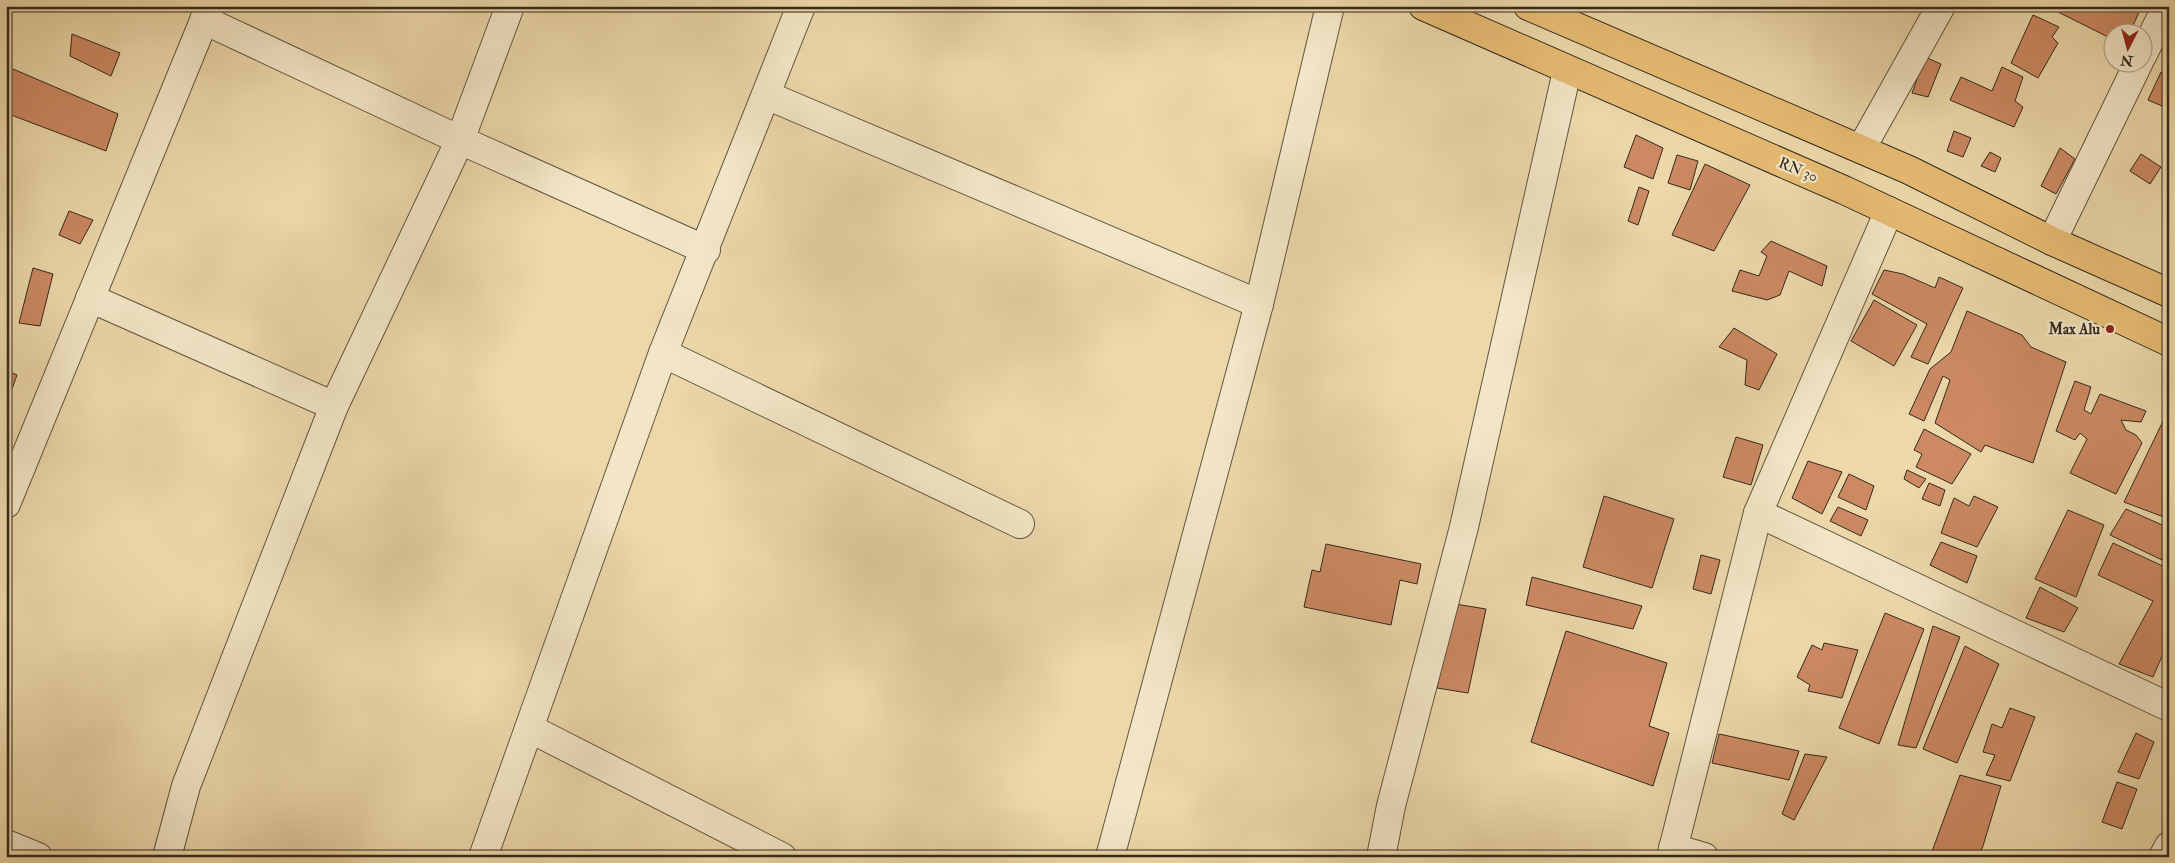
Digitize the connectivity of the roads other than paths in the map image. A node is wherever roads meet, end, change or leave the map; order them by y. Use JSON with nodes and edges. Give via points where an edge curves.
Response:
{"nodes":[{"id":1,"x":510,"y":6,"type":"edge"},
{"id":2,"x":801,"y":6,"type":"edge"},
{"id":3,"x":1330,"y":6,"type":"edge"},
{"id":4,"x":1423,"y":6,"type":"edge"},
{"id":5,"x":1528,"y":6,"type":"edge"},
{"id":6,"x":1941,"y":6,"type":"edge"},
{"id":7,"x":2167,"y":6,"type":"edge"},
{"id":8,"x":207,"y":13,"type":"edge"},
{"id":9,"x":1563,"y":13,"type":"edge"},
{"id":10,"x":2152,"y":36,"type":"edge"},
{"id":11,"x":1567,"y":71,"type":"junction"},
{"id":12,"x":2134,"y":72,"type":"edge"},
{"id":13,"x":766,"y":95,"type":"junction"},
{"id":14,"x":460,"y":140,"type":"junction"},
{"id":15,"x":1861,"y":149,"type":"junction"},
{"id":16,"x":1890,"y":211,"type":"junction"},
{"id":17,"x":2052,"y":240,"type":"junction"},
{"id":18,"x":706,"y":250,"type":"junction"},
{"id":19,"x":2169,"y":293,"type":"edge"},
{"id":20,"x":90,"y":298,"type":"junction"},
{"id":21,"x":1259,"y":304,"type":"junction"},
{"id":22,"x":2169,"y":342,"type":"edge"},
{"id":23,"x":664,"y":353,"type":"junction"},
{"id":24,"x":334,"y":406,"type":"junction"},
{"id":25,"x":8,"y":490,"type":"edge"},
{"id":26,"x":1758,"y":513,"type":"junction"},
{"id":27,"x":1020,"y":524,"type":"dead end"},
{"id":28,"x":2169,"y":707,"type":"edge"},
{"id":29,"x":528,"y":728,"type":"junction"},
{"id":30,"x":6,"y":844,"type":"edge"},
{"id":31,"x":2169,"y":846,"type":"edge"},
{"id":32,"x":1672,"y":852,"type":"edge"},
{"id":33,"x":38,"y":857,"type":"edge"},
{"id":34,"x":167,"y":857,"type":"edge"},
{"id":35,"x":483,"y":857,"type":"edge"},
{"id":36,"x":782,"y":857,"type":"edge"},
{"id":37,"x":1110,"y":857,"type":"edge"},
{"id":38,"x":1381,"y":857,"type":"edge"},
{"id":39,"x":1704,"y":857,"type":"edge"},
{"id":40,"x":2163,"y":857,"type":"edge"}],
"edges":[{"from":1,"to":14,"type":"street"},
{"from":2,"to":13,"type":"street"},
{"from":3,"to":21,"type":"street"},
{"from":4,"to":11,"type":"main road","name":"RN 30","number":"RN 30"},
{"from":5,"to":9,"type":"main road"},
{"from":6,"to":15,"type":"street"},
{"from":7,"to":10,"type":"street"},
{"from":8,"to":14,"type":"street"},
{"from":8,"to":20,"type":"street"},
{"from":9,"to":15,"type":"main road"},
{"from":11,"to":16,"type":"main road","name":"RN 30","number":"RN 30"},
{"from":11,"to":38,"type":"street","via":[[1464,526],[1391,806]]},
{"from":12,"to":17,"type":"street"},
{"from":13,"to":18,"type":"street"},
{"from":13,"to":21,"type":"street"},
{"from":14,"to":18,"type":"street"},
{"from":14,"to":24,"type":"street"},
{"from":15,"to":17,"type":"main road"},
{"from":16,"to":22,"type":"main road","name":"RN 30","number":"RN 30"},
{"from":16,"to":26,"type":"street"},
{"from":17,"to":19,"type":"main road"},
{"from":18,"to":23,"type":"street"},
{"from":20,"to":24,"type":"street"},
{"from":20,"to":25,"type":"street"},
{"from":21,"to":37,"type":"street"},
{"from":23,"to":27,"type":"street"},
{"from":23,"to":29,"type":"street"},
{"from":24,"to":34,"type":"street","via":[[186,786]]},
{"from":26,"to":28,"type":"street"},
{"from":26,"to":32,"type":"street"},
{"from":29,"to":35,"type":"street"},
{"from":29,"to":36,"type":"street"},
{"from":30,"to":33,"type":"street"},
{"from":31,"to":40,"type":"street"},
{"from":32,"to":39,"type":"street"}]}
